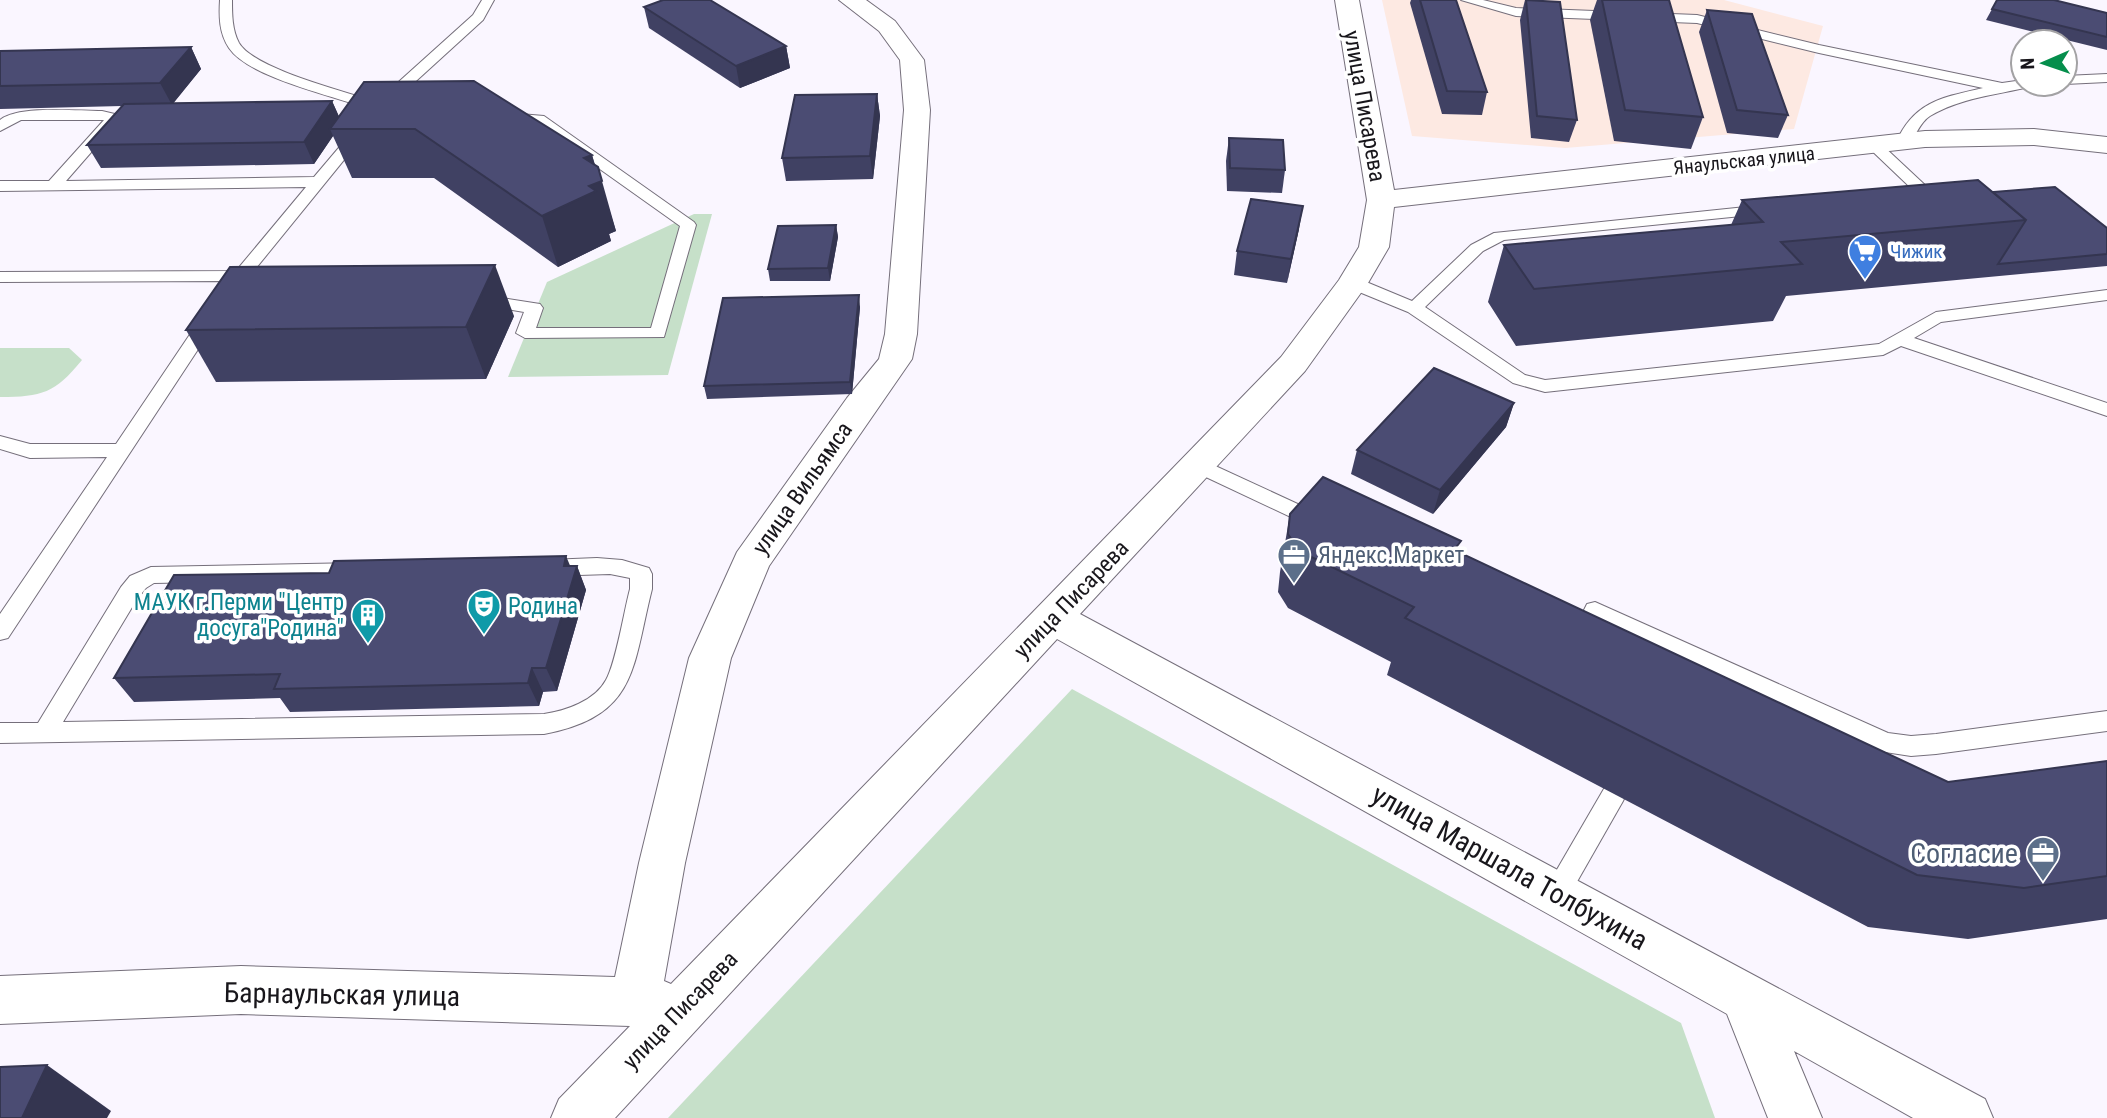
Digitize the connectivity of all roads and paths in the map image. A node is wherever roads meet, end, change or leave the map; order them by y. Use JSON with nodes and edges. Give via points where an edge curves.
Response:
{"nodes":[{"id":1,"x":226,"y":0,"type":"edge"},
{"id":2,"x":488,"y":0,"type":"edge"},
{"id":3,"x":851,"y":0,"type":"edge"},
{"id":4,"x":1347,"y":0,"type":"edge"},
{"id":5,"x":1467,"y":0,"type":"edge"},
{"id":6,"x":2107,"y":78,"type":"edge"},
{"id":7,"x":2079,"y":79,"type":"edge"},
{"id":8,"x":2009,"y":86,"type":"edge"},
{"id":9,"x":2000,"y":87,"type":"junction"},
{"id":10,"x":379,"y":107,"type":"junction"},
{"id":11,"x":406,"y":109,"type":"edge"},
{"id":12,"x":486,"y":115,"type":"edge"},
{"id":13,"x":0,"y":128,"type":"edge"},
{"id":14,"x":1903,"y":143,"type":"junction"},
{"id":15,"x":2107,"y":145,"type":"edge"},
{"id":16,"x":1874,"y":146,"type":"junction"},
{"id":17,"x":318,"y":182,"type":"junction"},
{"id":18,"x":0,"y":186,"type":"edge"},
{"id":19,"x":52,"y":186,"type":"junction"},
{"id":20,"x":1886,"y":198,"type":"edge"},
{"id":21,"x":1381,"y":200,"type":"junction"},
{"id":22,"x":1777,"y":209,"type":"edge"},
{"id":23,"x":0,"y":277,"type":"edge"},
{"id":24,"x":236,"y":280,"type":"junction"},
{"id":25,"x":1353,"y":283,"type":"junction"},
{"id":26,"x":259,"y":284,"type":"edge"},
{"id":27,"x":2107,"y":295,"type":"edge"},
{"id":28,"x":468,"y":298,"type":"edge"},
{"id":29,"x":1414,"y":308,"type":"junction"},
{"id":30,"x":1900,"y":339,"type":"junction"},
{"id":31,"x":2107,"y":410,"type":"edge"},
{"id":32,"x":0,"y":442,"type":"edge"},
{"id":33,"x":122,"y":450,"type":"junction"},
{"id":34,"x":1198,"y":465,"type":"junction"},
{"id":35,"x":1332,"y":528,"type":"edge"},
{"id":36,"x":523,"y":568,"type":"edge"},
{"id":37,"x":385,"y":570,"type":"edge"},
{"id":38,"x":1595,"y":610,"type":"dead end"},
{"id":39,"x":1053,"y":618,"type":"junction"},
{"id":40,"x":0,"y":632,"type":"edge"},
{"id":41,"x":1692,"y":655,"type":"junction"},
{"id":42,"x":1681,"y":676,"type":"edge"},
{"id":43,"x":2107,"y":721,"type":"edge"},
{"id":44,"x":0,"y":733,"type":"edge"},
{"id":45,"x":44,"y":733,"type":"junction"},
{"id":46,"x":1614,"y":794,"type":"dead end"},
{"id":47,"x":1557,"y":892,"type":"junction"},
{"id":48,"x":1745,"y":995,"type":"junction"},
{"id":49,"x":0,"y":1000,"type":"edge"},
{"id":50,"x":635,"y":1001,"type":"junction"},
{"id":51,"x":684,"y":1005,"type":"junction"},
{"id":52,"x":578,"y":1118,"type":"edge"},
{"id":53,"x":1796,"y":1118,"type":"edge"},
{"id":54,"x":1966,"y":1118,"type":"edge"}],
"edges":[{"from":1,"to":10,"type":"lane","via":[[225,26],[237,50],[270,70]]},
{"from":2,"to":10,"type":"lane","via":[[478,17]]},
{"from":3,"to":50,"type":"street","name":"улица Вильямса","via":[[887,26],[912,60],[917,110],[901,334],[895,359],[751,562],[710,658]]},
{"from":4,"to":21,"type":"street","name":"улица Писарева"},
{"from":5,"to":9,"type":"lane","via":[[1516,12],[1698,19]]},
{"from":6,"to":7,"type":"lane"},
{"from":8,"to":9,"type":"lane"},
{"from":9,"to":14,"type":"lane","via":[[1914,120]]},
{"from":10,"to":11,"type":"lane"},
{"from":10,"to":17,"type":"lane"},
{"from":12,"to":28,"type":"lane","via":[[539,119],[688,225],[659,332],[525,333],[534,308]]},
{"from":13,"to":19,"type":"lane","via":[[21,116],[114,118]]},
{"from":14,"to":15,"type":"street","name":"Янаульская улица","via":[[2034,137]]},
{"from":14,"to":16,"type":"street","name":"Янаульская улица"},
{"from":16,"to":20,"type":"lane","via":[[1921,189],[1913,196]]},
{"from":16,"to":21,"type":"street","name":"Янаульская улица"},
{"from":17,"to":19,"type":"lane"},
{"from":17,"to":24,"type":"lane"},
{"from":18,"to":19,"type":"lane"},
{"from":21,"to":25,"type":"street","name":"улица Писарева","via":[[1374,247]]},
{"from":22,"to":29,"type":"lane","via":[[1500,236],[1477,248]]},
{"from":23,"to":24,"type":"lane"},
{"from":24,"to":26,"type":"lane"},
{"from":24,"to":33,"type":"lane"},
{"from":25,"to":29,"type":"lane"},
{"from":25,"to":34,"type":"street","name":"улица Писарева","via":[[1293,364]]},
{"from":27,"to":30,"type":"lane","via":[[1937,317]]},
{"from":29,"to":30,"type":"lane","via":[[1508,373],[1545,386],[1883,349]]},
{"from":30,"to":31,"type":"lane"},
{"from":32,"to":33,"type":"lane","via":[[30,451]]},
{"from":33,"to":40,"type":"lane"},
{"from":34,"to":35,"type":"lane"},
{"from":34,"to":39,"type":"street","name":"улица Писарева"},
{"from":36,"to":45,"type":"lane","via":[[619,567],[641,574],[617,683],[610,693],[564,721]]},
{"from":37,"to":45,"type":"lane","via":[[151,575],[129,593]]},
{"from":38,"to":41,"type":"lane"},
{"from":39,"to":47,"type":"street","name":"улица Маршала Толбухина"},
{"from":39,"to":51,"type":"street","name":"улица Писарева"},
{"from":41,"to":42,"type":"lane"},
{"from":41,"to":43,"type":"lane","via":[[1860,732],[1898,744],[1936,744]]},
{"from":44,"to":45,"type":"lane"},
{"from":46,"to":47,"type":"lane"},
{"from":47,"to":48,"type":"street","name":"улица Маршала Толбухина"},
{"from":48,"to":53,"type":"street"},
{"from":48,"to":54,"type":"street","name":"улица Маршала Толбухина"},
{"from":49,"to":50,"type":"street","name":"Барнаульская улица","via":[[241,990]]},
{"from":50,"to":51,"type":"street","name":"Барнаульская улица"},
{"from":51,"to":52,"type":"street","name":"улица Писарева"}]}
